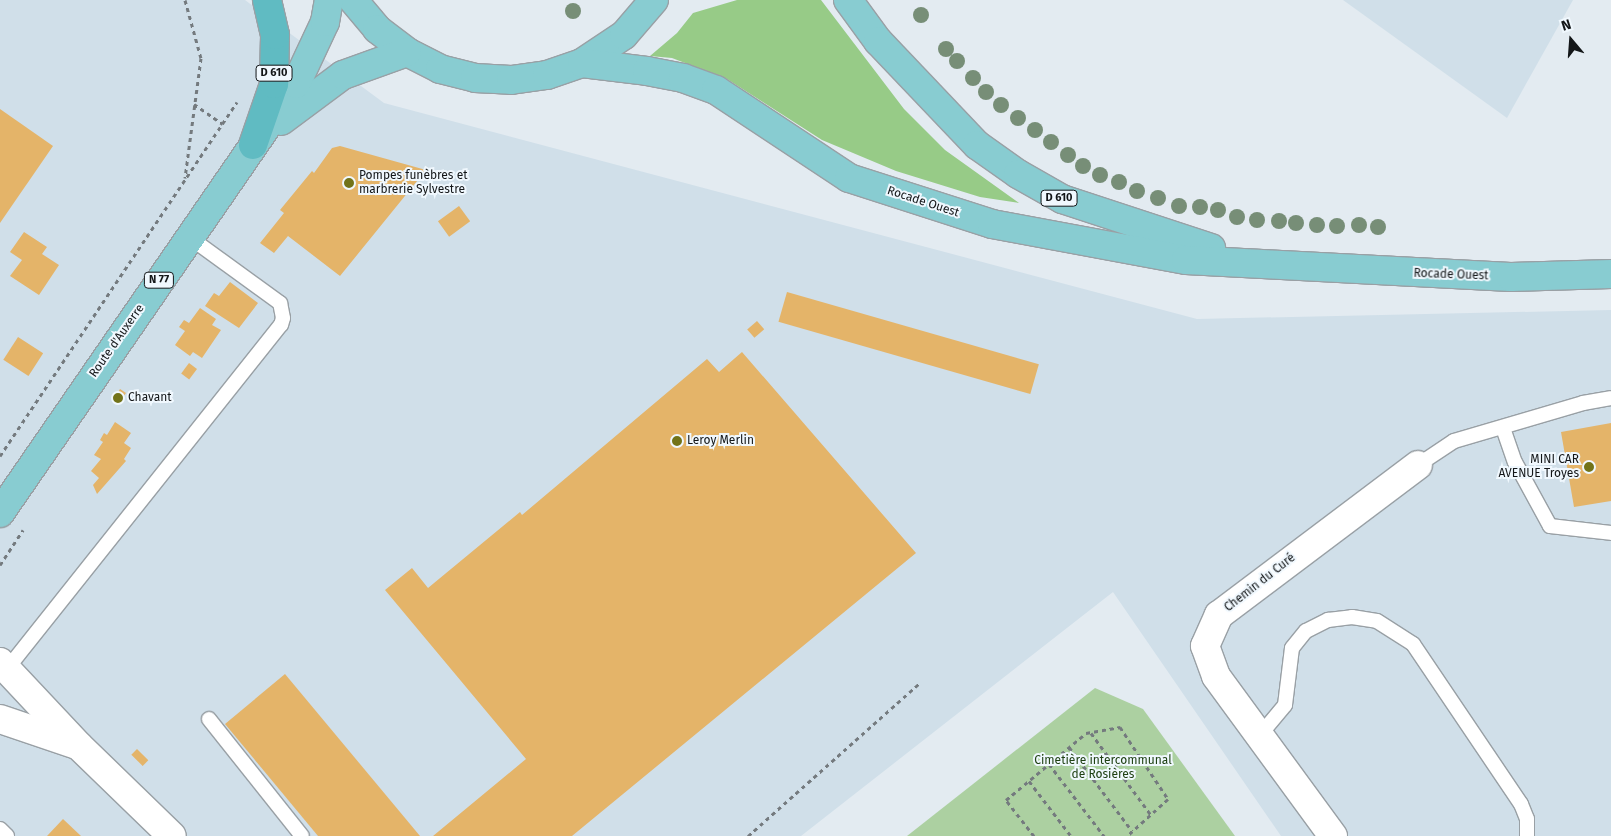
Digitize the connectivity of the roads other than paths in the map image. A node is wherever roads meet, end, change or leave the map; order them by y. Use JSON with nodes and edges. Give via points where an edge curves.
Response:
{"nodes":[{"id":1,"x":266,"y":0,"type":"edge"},
{"id":2,"x":329,"y":0,"type":"edge"},
{"id":3,"x":353,"y":0,"type":"edge"},
{"id":4,"x":654,"y":0,"type":"edge"},
{"id":5,"x":848,"y":0,"type":"edge"},
{"id":6,"x":407,"y":52,"type":"junction"},
{"id":7,"x":582,"y":63,"type":"junction"},
{"id":8,"x":253,"y":144,"type":"junction"},
{"id":9,"x":189,"y":237,"type":"junction"},
{"id":10,"x":1290,"y":265,"type":"junction"},
{"id":11,"x":1611,"y":274,"type":"edge"},
{"id":12,"x":1611,"y":398,"type":"edge"},
{"id":13,"x":1503,"y":428,"type":"junction"},
{"id":14,"x":1418,"y":465,"type":"joint"},
{"id":15,"x":0,"y":513,"type":"edge"},
{"id":16,"x":1611,"y":533,"type":"edge"},
{"id":17,"x":3,"y":665,"type":"edge"},
{"id":18,"x":0,"y":719,"type":"edge"},
{"id":19,"x":209,"y":719,"type":"dead end"},
{"id":20,"x":1260,"y":735,"type":"junction"},
{"id":21,"x":79,"y":746,"type":"junction"},
{"id":22,"x":0,"y":829,"type":"edge"},
{"id":23,"x":7,"y":836,"type":"edge"},
{"id":24,"x":172,"y":836,"type":"edge"},
{"id":25,"x":302,"y":836,"type":"edge"},
{"id":26,"x":1333,"y":836,"type":"edge"},
{"id":27,"x":1527,"y":836,"type":"edge"}],
"edges":[{"from":1,"to":8,"type":"highway","number":"D 610","via":[[275,35],[274,84]]},
{"from":2,"to":8,"type":"main road","name":"Route d'Auxerre","via":[[325,22],[296,84]]},
{"from":3,"to":6,"type":"main road","via":[[377,29]]},
{"from":4,"to":7,"type":"main road","via":[[624,35]]},
{"from":5,"to":10,"type":"main road","name":"Rocade Ouest","number":"D 610","via":[[878,41],[977,145],[1018,174],[1062,200],[1127,223],[1194,244]]},
{"from":6,"to":7,"type":"main road","via":[[440,69],[475,78],[512,80],[548,75]]},
{"from":6,"to":8,"type":"main road","name":"Route d'Auxerre","via":[[343,75],[315,93]]},
{"from":7,"to":10,"type":"main road","name":"Rocade Ouest","number":"D 610","via":[[656,72],[716,90],[849,178],[992,224],[1186,260]]},
{"from":8,"to":9,"type":"main road","name":"Route d'Auxerre","number":"N 77"},
{"from":9,"to":15,"type":"main road","name":"Route d'Auxerre","number":"N 77"},
{"from":9,"to":17,"type":"lane","via":[[280,303],[281,325]]},
{"from":10,"to":11,"type":"main road","name":"Rocade Ouest","number":"D 610","via":[[1511,277]]},
{"from":12,"to":13,"type":"lane","via":[[1583,403]]},
{"from":13,"to":14,"type":"lane","via":[[1454,441]]},
{"from":13,"to":16,"type":"lane","via":[[1515,462],[1550,526]]},
{"from":14,"to":20,"type":"street","name":"Chemin du Curé","via":[[1219,615],[1205,646],[1216,676]]},
{"from":17,"to":21,"type":"street"},
{"from":18,"to":21,"type":"street"},
{"from":19,"to":25,"type":"lane"},
{"from":20,"to":26,"type":"street","name":"Chemin du Curé"},
{"from":20,"to":27,"type":"lane","via":[[1285,705],[1292,648],[1306,631],[1328,620],[1352,617],[1377,622],[1413,644],[1521,804],[1527,819]]},
{"from":21,"to":24,"type":"street"},
{"from":22,"to":23,"type":"lane"}]}
